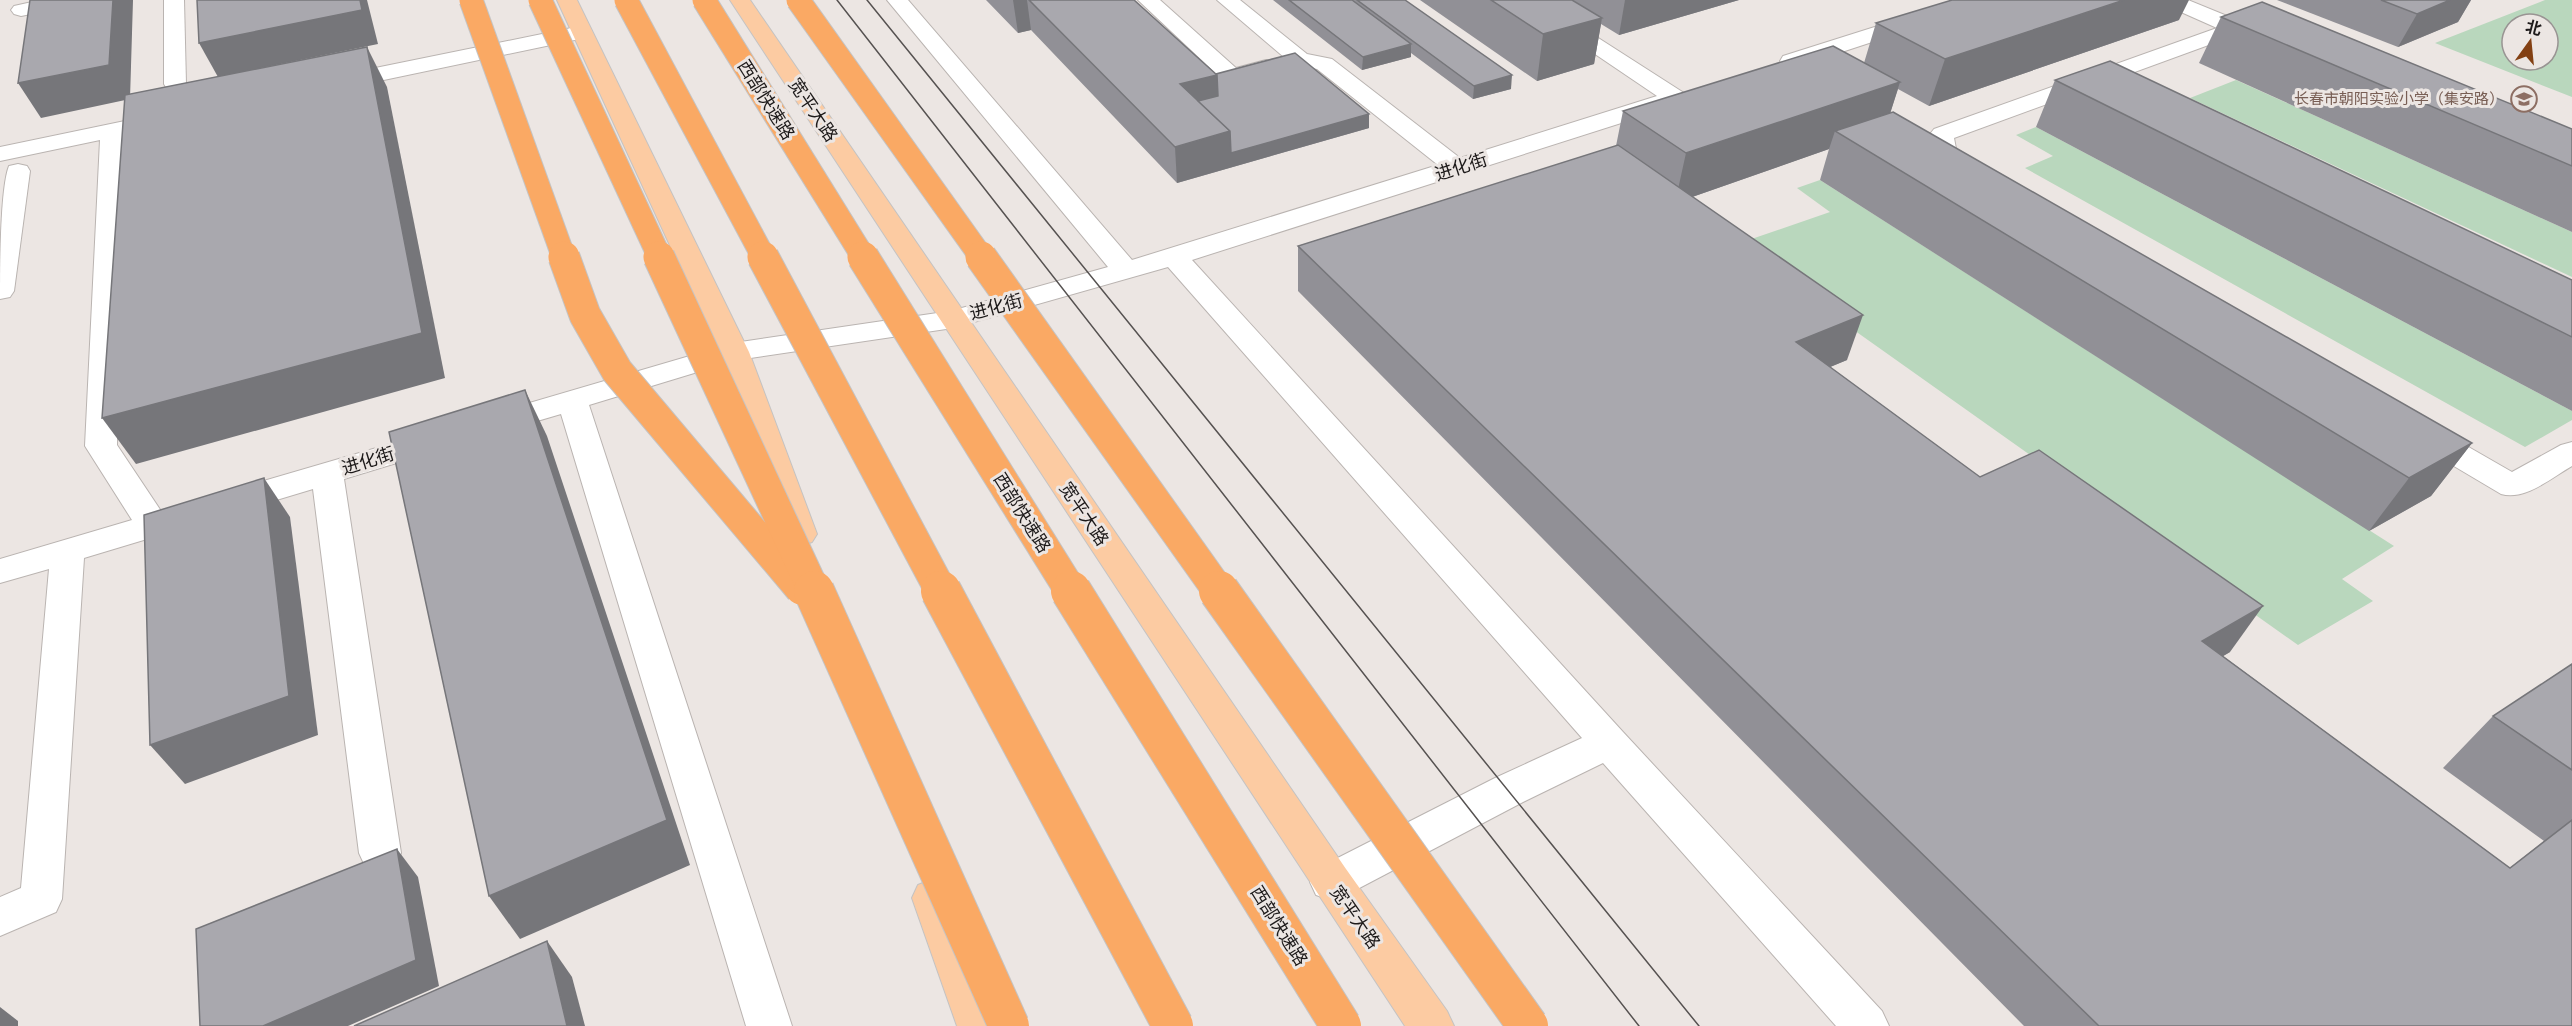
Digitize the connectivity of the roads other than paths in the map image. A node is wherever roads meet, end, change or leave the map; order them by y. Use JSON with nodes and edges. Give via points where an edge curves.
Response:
{"nodes":[{"id":1,"x":75,"y":0,"type":"edge"},
{"id":2,"x":174,"y":0,"type":"edge"},
{"id":3,"x":471,"y":0,"type":"edge"},
{"id":4,"x":532,"y":0,"type":"edge"},
{"id":5,"x":540,"y":0,"type":"edge"},
{"id":6,"x":567,"y":0,"type":"edge"},
{"id":7,"x":626,"y":0,"type":"edge"},
{"id":8,"x":704,"y":0,"type":"edge"},
{"id":9,"x":740,"y":0,"type":"edge"},
{"id":10,"x":798,"y":0,"type":"edge"},
{"id":11,"x":897,"y":0,"type":"edge"},
{"id":12,"x":1148,"y":0,"type":"edge"},
{"id":13,"x":1227,"y":0,"type":"edge"},
{"id":14,"x":1526,"y":0,"type":"edge"},
{"id":15,"x":1981,"y":0,"type":"edge"},
{"id":16,"x":2170,"y":0,"type":"edge"},
{"id":17,"x":9,"y":8,"type":"edge"},
{"id":18,"x":2236,"y":28,"type":"junction"},
{"id":19,"x":581,"y":32,"type":"junction"},
{"id":20,"x":2268,"y":42,"type":"edge"},
{"id":21,"x":1300,"y":58,"type":"junction"},
{"id":22,"x":1766,"y":69,"type":"edge"},
{"id":23,"x":2094,"y":79,"type":"junction"},
{"id":24,"x":176,"y":84,"type":"edge"},
{"id":25,"x":311,"y":89,"type":"edge"},
{"id":26,"x":2126,"y":95,"type":"edge"},
{"id":27,"x":194,"y":113,"type":"edge"},
{"id":28,"x":112,"y":131,"type":"junction"},
{"id":29,"x":9,"y":163,"type":"edge"},
{"id":30,"x":1457,"y":168,"type":"junction"},
{"id":31,"x":1986,"y":181,"type":"edge"},
{"id":32,"x":1174,"y":257,"type":"junction"},
{"id":33,"x":1126,"y":271,"type":"junction"},
{"id":34,"x":0,"y":291,"type":"edge"},
{"id":35,"x":953,"y":319,"type":"junction"},
{"id":36,"x":734,"y":352,"type":"junction"},
{"id":37,"x":572,"y":400,"type":"junction"},
{"id":38,"x":2398,"y":420,"type":"edge"},
{"id":39,"x":2572,"y":452,"type":"edge"},
{"id":40,"x":327,"y":473,"type":"junction"},
{"id":41,"x":153,"y":525,"type":"junction"},
{"id":42,"x":66,"y":551,"type":"junction"},
{"id":43,"x":0,"y":571,"type":"edge"},
{"id":44,"x":829,"y":623,"type":"junction"},
{"id":45,"x":1609,"y":743,"type":"junction"},
{"id":46,"x":380,"y":854,"type":"edge"},
{"id":47,"x":1331,"y":882,"type":"junction"},
{"id":48,"x":0,"y":916,"type":"edge"},
{"id":49,"x":769,"y":1026,"type":"edge"},
{"id":50,"x":980,"y":1026,"type":"edge"},
{"id":51,"x":1009,"y":1026,"type":"edge"},
{"id":52,"x":1173,"y":1026,"type":"edge"},
{"id":53,"x":1341,"y":1026,"type":"edge"},
{"id":54,"x":1431,"y":1026,"type":"edge"},
{"id":55,"x":1528,"y":1026,"type":"edge"},
{"id":56,"x":1866,"y":1026,"type":"edge"}],
"edges":[{"from":1,"to":17,"type":"street"},
{"from":2,"to":24,"type":"street"},
{"from":3,"to":44,"type":"highway","bridge":true,"via":[[570,282],[616,371]]},
{"from":4,"to":19,"type":"street"},
{"from":5,"to":44,"type":"highway","bridge":true},
{"from":6,"to":19,"type":"main road"},
{"from":7,"to":52,"type":"highway","bridge":true},
{"from":8,"to":53,"type":"highway","name":"西部快速路","bridge":true},
{"from":9,"to":35,"type":"main road","name":"宽平大路"},
{"from":10,"to":55,"type":"highway","bridge":true},
{"from":11,"to":33,"type":"street"},
{"from":12,"to":21,"type":"street","via":[[1232,76]]},
{"from":13,"to":21,"type":"street"},
{"from":14,"to":30,"type":"street","name":"进化街","via":[[1687,94]]},
{"from":15,"to":22,"type":"street"},
{"from":16,"to":18,"type":"street"},
{"from":18,"to":20,"type":"street"},
{"from":18,"to":23,"type":"street"},
{"from":19,"to":25,"type":"street"},
{"from":19,"to":36,"type":"main road"},
{"from":21,"to":30,"type":"street","via":[[1324,64]]},
{"from":23,"to":26,"type":"street"},
{"from":23,"to":31,"type":"street","via":[[1942,134],[1945,157]]},
{"from":27,"to":28,"type":"street"},
{"from":28,"to":29,"type":"street"},
{"from":28,"to":41,"type":"street","via":[[101,446]]},
{"from":29,"to":34,"type":"street"},
{"from":30,"to":32,"type":"street","name":"进化街"},
{"from":32,"to":33,"type":"street","name":"进化街"},
{"from":32,"to":45,"type":"street"},
{"from":33,"to":35,"type":"street","name":"进化街"},
{"from":35,"to":36,"type":"street","name":"进化街"},
{"from":35,"to":47,"type":"main road","name":"宽平大路"},
{"from":36,"to":37,"type":"street","name":"进化街"},
{"from":36,"to":50,"type":"main road"},
{"from":37,"to":40,"type":"street","name":"进化街"},
{"from":37,"to":49,"type":"street"},
{"from":38,"to":39,"type":"street","via":[[2512,486]]},
{"from":40,"to":41,"type":"street","name":"进化街"},
{"from":40,"to":46,"type":"street"},
{"from":41,"to":42,"type":"street","name":"进化街"},
{"from":42,"to":43,"type":"street","name":"进化街"},
{"from":42,"to":48,"type":"street","via":[[40,899]]},
{"from":44,"to":51,"type":"highway","bridge":true},
{"from":45,"to":47,"type":"street"},
{"from":45,"to":56,"type":"street"},
{"from":47,"to":54,"type":"main road","name":"宽平大路"}]}
